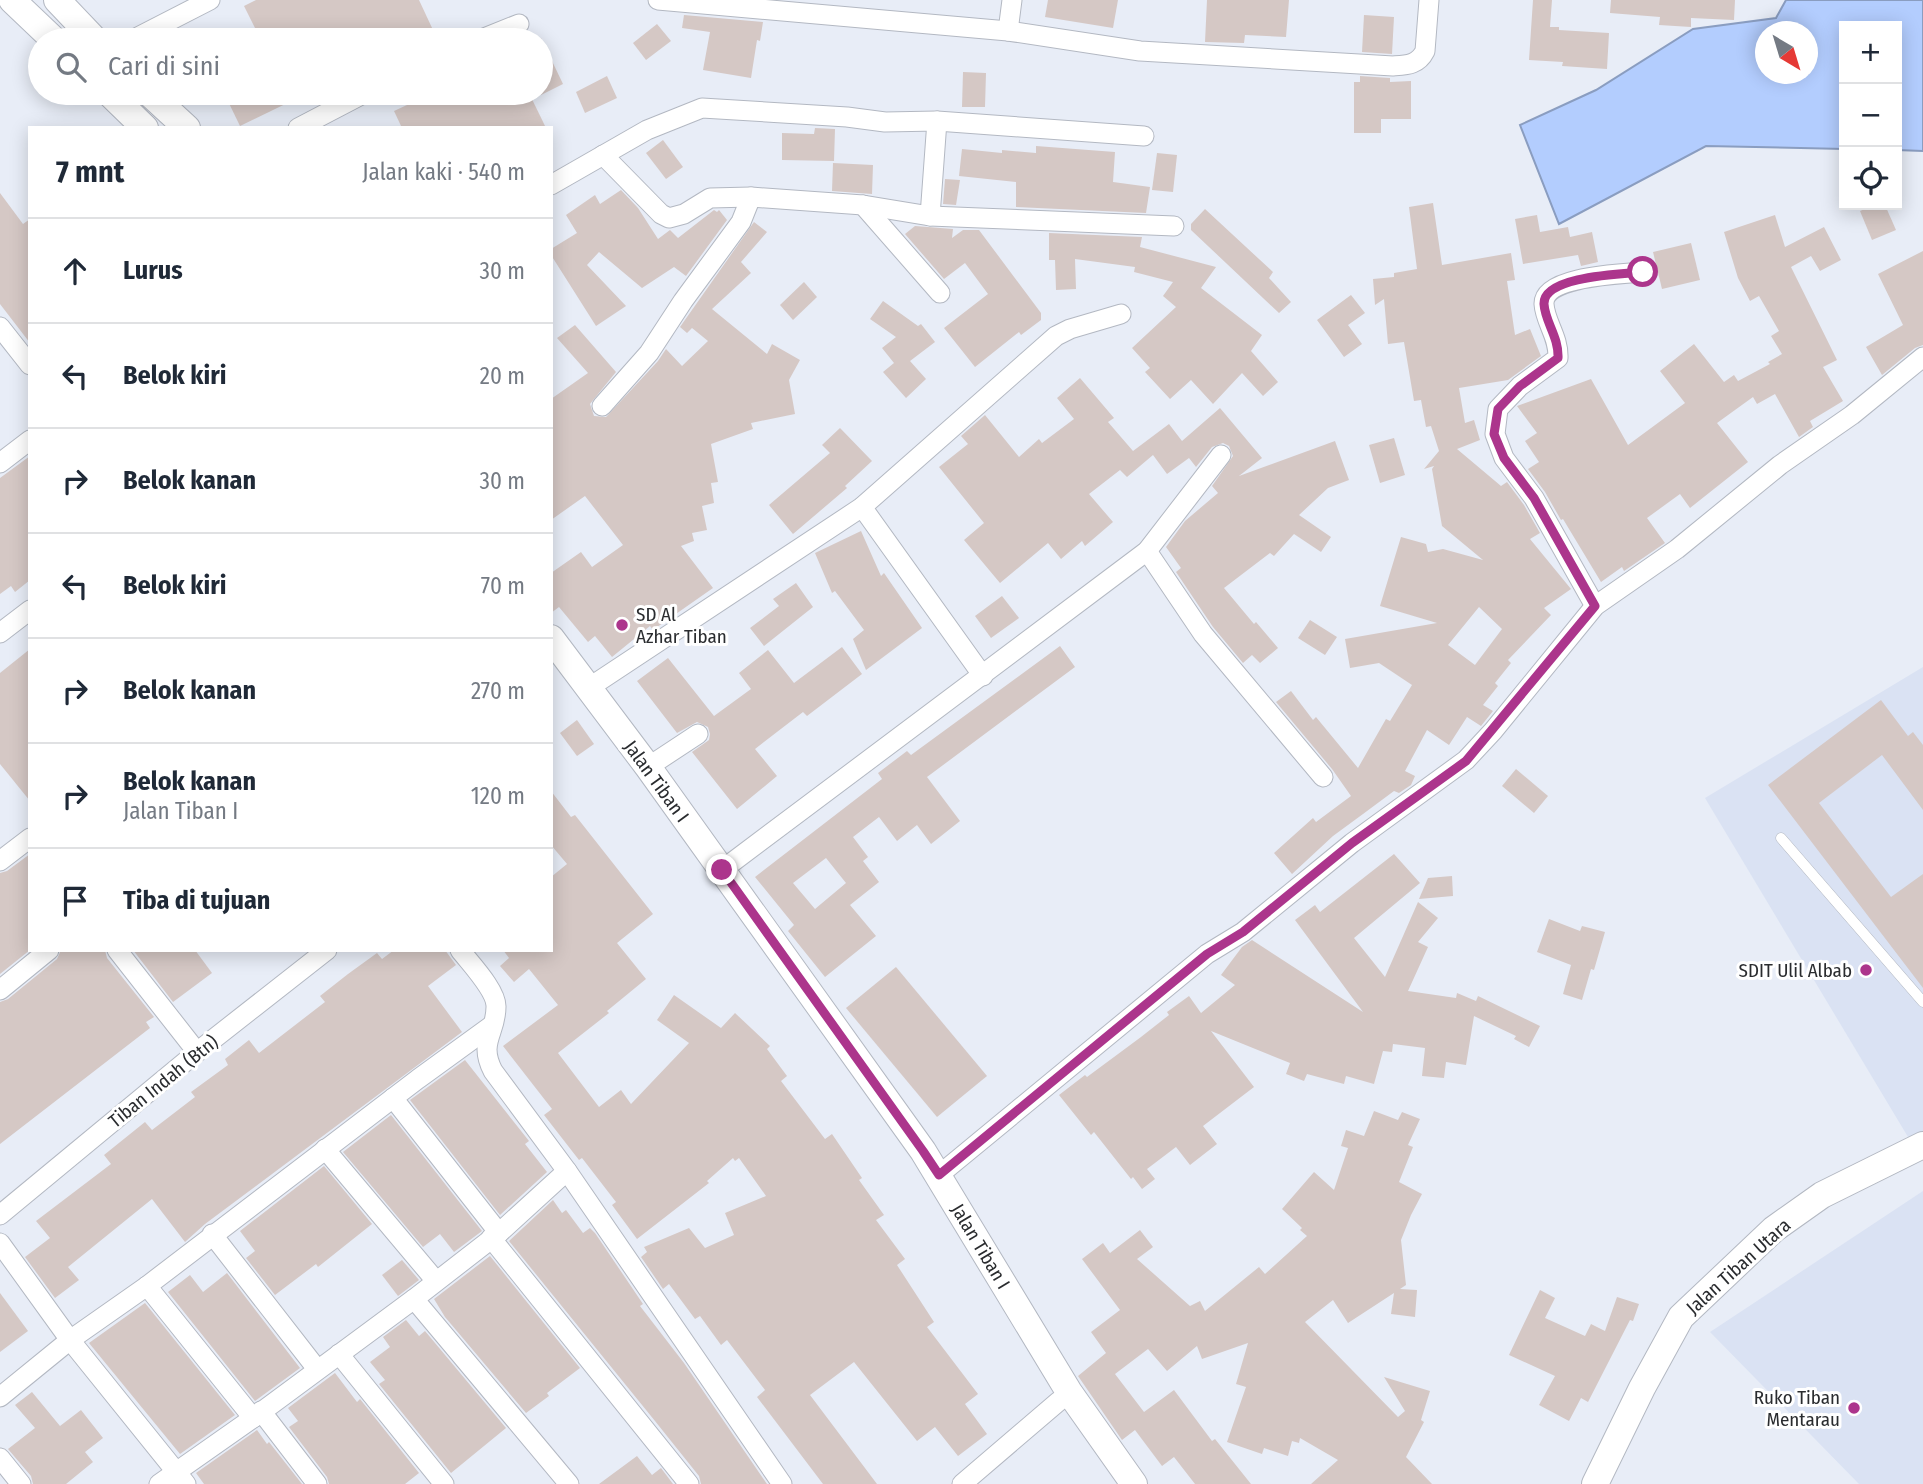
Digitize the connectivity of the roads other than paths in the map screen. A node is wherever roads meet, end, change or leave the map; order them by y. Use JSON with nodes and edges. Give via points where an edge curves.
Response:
{"nodes":[{"id":1,"x":12,"y":0,"type":"edge"},
{"id":2,"x":57,"y":0,"type":"edge"},
{"id":3,"x":210,"y":0,"type":"edge"},
{"id":4,"x":658,"y":0,"type":"edge"},
{"id":5,"x":1012,"y":0,"type":"edge"},
{"id":6,"x":1429,"y":0,"type":"edge"},
{"id":7,"x":519,"y":24,"type":"dead end"},
{"id":8,"x":41,"y":28,"type":"edge"},
{"id":9,"x":84,"y":28,"type":"edge"},
{"id":10,"x":155,"y":28,"type":"edge"},
{"id":11,"x":509,"y":28,"type":"edge"},
{"id":12,"x":1008,"y":31,"type":"junction"},
{"id":13,"x":121,"y":105,"type":"edge"},
{"id":14,"x":162,"y":105,"type":"edge"},
{"id":15,"x":342,"y":105,"type":"edge"},
{"id":16,"x":937,"y":121,"type":"junction"},
{"id":17,"x":143,"y":126,"type":"edge"},
{"id":18,"x":185,"y":126,"type":"edge"},
{"id":19,"x":302,"y":126,"type":"edge"},
{"id":20,"x":1144,"y":136,"type":"dead end"},
{"id":21,"x":603,"y":155,"type":"junction"},
{"id":22,"x":553,"y":184,"type":"edge"},
{"id":23,"x":751,"y":197,"type":"junction"},
{"id":24,"x":863,"y":205,"type":"junction"},
{"id":25,"x":930,"y":216,"type":"junction"},
{"id":26,"x":1174,"y":226,"type":"dead end"},
{"id":27,"x":1643,"y":272,"type":"dead end"},
{"id":28,"x":940,"y":293,"type":"dead end"},
{"id":29,"x":1121,"y":314,"type":"dead end"},
{"id":30,"x":0,"y":327,"type":"edge"},
{"id":31,"x":1923,"y":357,"type":"edge"},
{"id":32,"x":28,"y":362,"type":"edge"},
{"id":33,"x":601,"y":406,"type":"dead end"},
{"id":34,"x":28,"y":442,"type":"edge"},
{"id":35,"x":1221,"y":455,"type":"dead end"},
{"id":36,"x":0,"y":463,"type":"edge"},
{"id":37,"x":862,"y":507,"type":"junction"},
{"id":38,"x":1147,"y":551,"type":"junction"},
{"id":39,"x":1595,"y":606,"type":"junction"},
{"id":40,"x":28,"y":612,"type":"edge"},
{"id":41,"x":0,"y":633,"type":"edge"},
{"id":42,"x":553,"y":641,"type":"edge"},
{"id":43,"x":553,"y":661,"type":"edge"},
{"id":44,"x":984,"y":676,"type":"junction"},
{"id":45,"x":590,"y":687,"type":"junction"},
{"id":46,"x":698,"y":734,"type":"dead end"},
{"id":47,"x":648,"y":767,"type":"junction"},
{"id":48,"x":1323,"y":777,"type":"dead end"},
{"id":49,"x":1781,"y":838,"type":"dead end"},
{"id":50,"x":28,"y":840,"type":"edge"},
{"id":51,"x":0,"y":861,"type":"edge"},
{"id":52,"x":722,"y":870,"type":"junction"},
{"id":53,"x":47,"y":952,"type":"edge"},
{"id":54,"x":119,"y":952,"type":"edge"},
{"id":55,"x":324,"y":952,"type":"edge"},
{"id":56,"x":462,"y":952,"type":"edge"},
{"id":57,"x":0,"y":990,"type":"edge"},
{"id":58,"x":1923,"y":1002,"type":"edge"},
{"id":59,"x":491,"y":1026,"type":"junction"},
{"id":60,"x":197,"y":1052,"type":"junction"},
{"id":61,"x":393,"y":1098,"type":"junction"},
{"id":62,"x":1923,"y":1145,"type":"edge"},
{"id":63,"x":325,"y":1149,"type":"junction"},
{"id":64,"x":567,"y":1171,"type":"junction"},
{"id":65,"x":939,"y":1175,"type":"junction"},
{"id":66,"x":0,"y":1215,"type":"edge"},
{"id":67,"x":212,"y":1234,"type":"junction"},
{"id":68,"x":495,"y":1235,"type":"junction"},
{"id":69,"x":0,"y":1243,"type":"edge"},
{"id":70,"x":436,"y":1281,"type":"junction"},
{"id":71,"x":147,"y":1286,"type":"junction"},
{"id":72,"x":414,"y":1299,"type":"junction"},
{"id":73,"x":70,"y":1340,"type":"junction"},
{"id":74,"x":339,"y":1354,"type":"junction"},
{"id":75,"x":317,"y":1369,"type":"junction"},
{"id":76,"x":0,"y":1397,"type":"edge"},
{"id":77,"x":1059,"y":1401,"type":"junction"},
{"id":78,"x":257,"y":1414,"type":"junction"},
{"id":79,"x":0,"y":1458,"type":"edge"},
{"id":80,"x":181,"y":1477,"type":"edge"},
{"id":81,"x":21,"y":1484,"type":"edge"},
{"id":82,"x":159,"y":1484,"type":"edge"},
{"id":83,"x":317,"y":1484,"type":"edge"},
{"id":84,"x":444,"y":1484,"type":"edge"},
{"id":85,"x":569,"y":1484,"type":"edge"},
{"id":86,"x":689,"y":1484,"type":"edge"},
{"id":87,"x":782,"y":1484,"type":"edge"},
{"id":88,"x":961,"y":1484,"type":"edge"},
{"id":89,"x":1118,"y":1484,"type":"edge"},
{"id":90,"x":1134,"y":1484,"type":"edge"},
{"id":91,"x":1595,"y":1484,"type":"edge"}],
"edges":[{"from":1,"to":8,"type":"street"},
{"from":2,"to":9,"type":"street"},
{"from":3,"to":10,"type":"street"},
{"from":4,"to":12,"type":"street"},
{"from":5,"to":12,"type":"street"},
{"from":6,"to":12,"type":"street","via":[[1422,59],[1393,66],[1140,51]]},
{"from":7,"to":11,"type":"street"},
{"from":13,"to":17,"type":"street"},
{"from":14,"to":18,"type":"street"},
{"from":15,"to":19,"type":"street"},
{"from":16,"to":20,"type":"street"},
{"from":16,"to":21,"type":"street","via":[[885,122],[702,108],[647,130]]},
{"from":16,"to":25,"type":"street"},
{"from":21,"to":22,"type":"street"},
{"from":21,"to":23,"type":"street","via":[[669,218],[710,198]]},
{"from":23,"to":24,"type":"street"},
{"from":23,"to":33,"type":"street","via":[[741,222],[649,353]]},
{"from":24,"to":25,"type":"street"},
{"from":24,"to":28,"type":"street"},
{"from":25,"to":26,"type":"street"},
{"from":27,"to":39,"type":"street","via":[[1558,285],[1547,294],[1544,304],[1559,347],[1558,358],[1509,397],[1498,409],[1495,422],[1494,434],[1504,458],[1534,498]]},
{"from":29,"to":37,"type":"street","via":[[1056,335]]},
{"from":30,"to":32,"type":"street"},
{"from":31,"to":39,"type":"street","via":[[1677,549]]},
{"from":34,"to":36,"type":"street"},
{"from":35,"to":38,"type":"street"},
{"from":37,"to":44,"type":"street"},
{"from":37,"to":45,"type":"street"},
{"from":38,"to":44,"type":"street"},
{"from":38,"to":48,"type":"street","via":[[1203,634]]},
{"from":39,"to":65,"type":"street","via":[[1466,761],[1352,843],[1243,932],[1207,954]]},
{"from":40,"to":41,"type":"street"},
{"from":42,"to":45,"type":"street","name":"Jalan Tiban I"},
{"from":43,"to":77,"type":"street","name":"Jalan Tiban I","via":[[919,1171]]},
{"from":44,"to":52,"type":"street"},
{"from":45,"to":47,"type":"street","name":"Jalan Tiban I"},
{"from":46,"to":47,"type":"street"},
{"from":47,"to":52,"type":"street","name":"Jalan Tiban I"},
{"from":49,"to":58,"type":"lane"},
{"from":50,"to":51,"type":"street"},
{"from":52,"to":65,"type":"street","name":"Jalan Tiban I"},
{"from":53,"to":57,"type":"street"},
{"from":54,"to":60,"type":"street"},
{"from":55,"to":60,"type":"street","name":"Tiban Indah (Btn)"},
{"from":56,"to":59,"type":"street","via":[[492,992],[497,1005]]},
{"from":59,"to":61,"type":"street"},
{"from":59,"to":64,"type":"street","via":[[487,1060]]},
{"from":60,"to":66,"type":"street","name":"Tiban Indah (Btn)"},
{"from":61,"to":63,"type":"street"},
{"from":61,"to":68,"type":"street"},
{"from":62,"to":91,"type":"street","name":"Jalan Tiban Utara","via":[[1822,1195],[1774,1229],[1689,1308],[1672,1330]]},
{"from":63,"to":67,"type":"street"},
{"from":63,"to":70,"type":"street"},
{"from":64,"to":68,"type":"street"},
{"from":64,"to":87,"type":"street"},
{"from":65,"to":90,"type":"street","name":"Jalan Tiban I","via":[[1069,1392]]},
{"from":67,"to":71,"type":"street"},
{"from":67,"to":75,"type":"street"},
{"from":68,"to":70,"type":"street"},
{"from":68,"to":86,"type":"street"},
{"from":69,"to":73,"type":"street"},
{"from":70,"to":72,"type":"street"},
{"from":71,"to":73,"type":"street"},
{"from":71,"to":78,"type":"street"},
{"from":72,"to":74,"type":"street"},
{"from":72,"to":85,"type":"street"},
{"from":73,"to":76,"type":"street"},
{"from":73,"to":80,"type":"street"},
{"from":74,"to":75,"type":"street"},
{"from":74,"to":84,"type":"street"},
{"from":75,"to":78,"type":"street"},
{"from":77,"to":88,"type":"street"},
{"from":77,"to":89,"type":"street","name":"Jalan Tiban I"},
{"from":78,"to":80,"type":"street"},
{"from":78,"to":83,"type":"street"},
{"from":79,"to":81,"type":"street"},
{"from":80,"to":82,"type":"street"}]}
